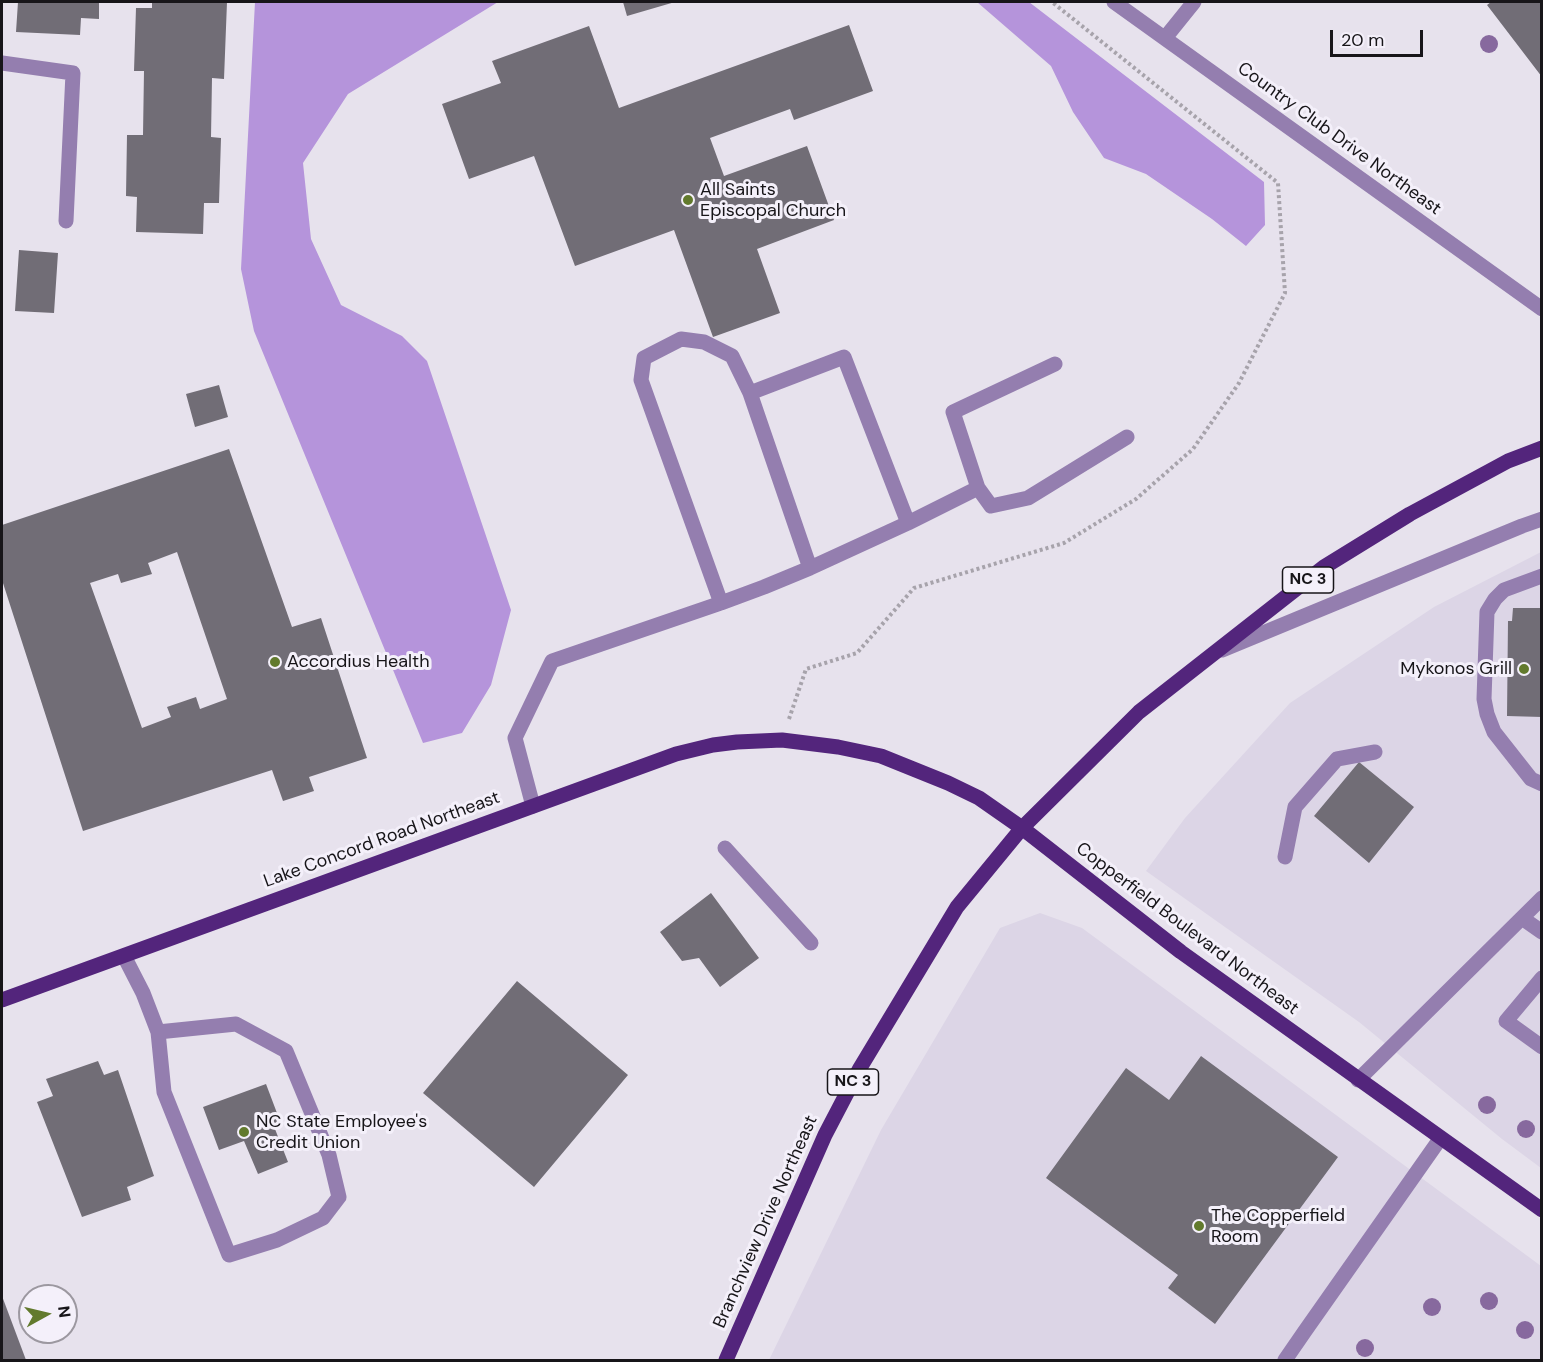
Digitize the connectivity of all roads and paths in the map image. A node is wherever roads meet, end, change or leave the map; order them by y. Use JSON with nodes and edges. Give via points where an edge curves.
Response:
{"nodes":[{"id":1,"x":1052,"y":2,"type":"edge"},
{"id":2,"x":1114,"y":2,"type":"edge"},
{"id":3,"x":1194,"y":2,"type":"edge"},
{"id":4,"x":1164,"y":38,"type":"junction"},
{"id":5,"x":2,"y":63,"type":"edge"},
{"id":6,"x":66,"y":221,"type":"dead end"},
{"id":7,"x":1542,"y":309,"type":"edge"},
{"id":8,"x":1055,"y":364,"type":"dead end"},
{"id":9,"x":750,"y":393,"type":"junction"},
{"id":10,"x":1127,"y":437,"type":"dead end"},
{"id":11,"x":1542,"y":448,"type":"edge"},
{"id":12,"x":978,"y":488,"type":"junction"},
{"id":13,"x":1542,"y":519,"type":"edge"},
{"id":14,"x":908,"y":523,"type":"junction"},
{"id":15,"x":810,"y":568,"type":"junction"},
{"id":16,"x":1542,"y":576,"type":"edge"},
{"id":17,"x":721,"y":603,"type":"junction"},
{"id":18,"x":1211,"y":654,"type":"junction"},
{"id":19,"x":782,"y":740,"type":"junction"},
{"id":20,"x":1375,"y":752,"type":"dead end"},
{"id":21,"x":1542,"y":784,"type":"edge"},
{"id":22,"x":532,"y":806,"type":"junction"},
{"id":23,"x":1022,"y":828,"type":"junction"},
{"id":24,"x":725,"y":848,"type":"dead end"},
{"id":25,"x":1285,"y":857,"type":"dead end"},
{"id":26,"x":1542,"y":898,"type":"edge"},
{"id":27,"x":1522,"y":918,"type":"junction"},
{"id":28,"x":1542,"y":932,"type":"edge"},
{"id":29,"x":812,"y":943,"type":"dead end"},
{"id":30,"x":124,"y":956,"type":"junction"},
{"id":31,"x":1542,"y":978,"type":"edge"},
{"id":32,"x":2,"y":1000,"type":"edge"},
{"id":33,"x":158,"y":1032,"type":"junction"},
{"id":34,"x":1542,"y":1047,"type":"edge"},
{"id":35,"x":1358,"y":1080,"type":"junction"},
{"id":36,"x":1440,"y":1139,"type":"junction"},
{"id":37,"x":1542,"y":1210,"type":"edge"},
{"id":38,"x":726,"y":1360,"type":"edge"},
{"id":39,"x":1285,"y":1360,"type":"edge"}],
"edges":[{"from":1,"to":19,"type":"path","via":[[1278,183],[1286,293],[1239,383],[1192,449],[1136,499],[1065,543],[914,588],[857,653],[806,669]]},
{"from":2,"to":4,"type":"street","name":"Country Club Drive Northeast"},
{"from":3,"to":4,"type":"street"},
{"from":4,"to":7,"type":"street","name":"Country Club Drive Northeast"},
{"from":5,"to":6,"type":"street","via":[[73,73]]},
{"from":8,"to":12,"type":"street","via":[[953,412]]},
{"from":9,"to":14,"type":"street","via":[[844,357]]},
{"from":9,"to":15,"type":"street"},
{"from":9,"to":17,"type":"street","via":[[732,356],[704,342],[681,339],[644,357],[641,380]]},
{"from":10,"to":12,"type":"street","via":[[1028,498],[991,506]]},
{"from":11,"to":18,"type":"main road","name":"Branchview Drive Northeast","number":"NC 3","via":[[1508,461],[1410,514],[1324,567]]},
{"from":12,"to":14,"type":"street"},
{"from":13,"to":18,"type":"street"},
{"from":14,"to":15,"type":"street"},
{"from":15,"to":17,"type":"street"},
{"from":16,"to":21,"type":"street","via":[[1504,590],[1487,612],[1484,699],[1494,732],[1531,779]]},
{"from":17,"to":22,"type":"street","via":[[552,661],[515,738]]},
{"from":18,"to":23,"type":"main road","name":"Branchview Drive Northeast","number":"NC 3","via":[[1139,712]]},
{"from":19,"to":22,"type":"main road","name":"Lake Concord Road Northeast","via":[[713,745],[676,754]]},
{"from":19,"to":23,"type":"main road","name":"Copperfield Boulevard Northeast","via":[[881,756],[979,798]]},
{"from":20,"to":25,"type":"street","via":[[1337,759],[1295,807]]},
{"from":22,"to":30,"type":"main road","name":"Lake Concord Road Northeast"},
{"from":23,"to":35,"type":"main road","name":"Copperfield Boulevard Northeast","via":[[1181,952]]},
{"from":23,"to":38,"type":"main road","name":"Branchview Drive Northeast","number":"NC 3","via":[[957,907],[860,1068],[825,1135]]},
{"from":24,"to":29,"type":"street"},
{"from":26,"to":27,"type":"street"},
{"from":27,"to":28,"type":"street"},
{"from":27,"to":35,"type":"street"},
{"from":30,"to":32,"type":"main road","name":"Lake Concord Road Northeast"},
{"from":30,"to":33,"type":"street"},
{"from":31,"to":34,"type":"street","via":[[1506,1021]]},
{"from":33,"to":33,"type":"street","via":[[236,1024],[286,1051],[329,1155],[339,1197],[323,1218],[278,1240],[229,1255],[164,1092]]},
{"from":35,"to":36,"type":"main road","name":"Copperfield Boulevard Northeast"},
{"from":36,"to":37,"type":"main road","name":"Copperfield Boulevard Northeast"},
{"from":36,"to":39,"type":"street"}]}
